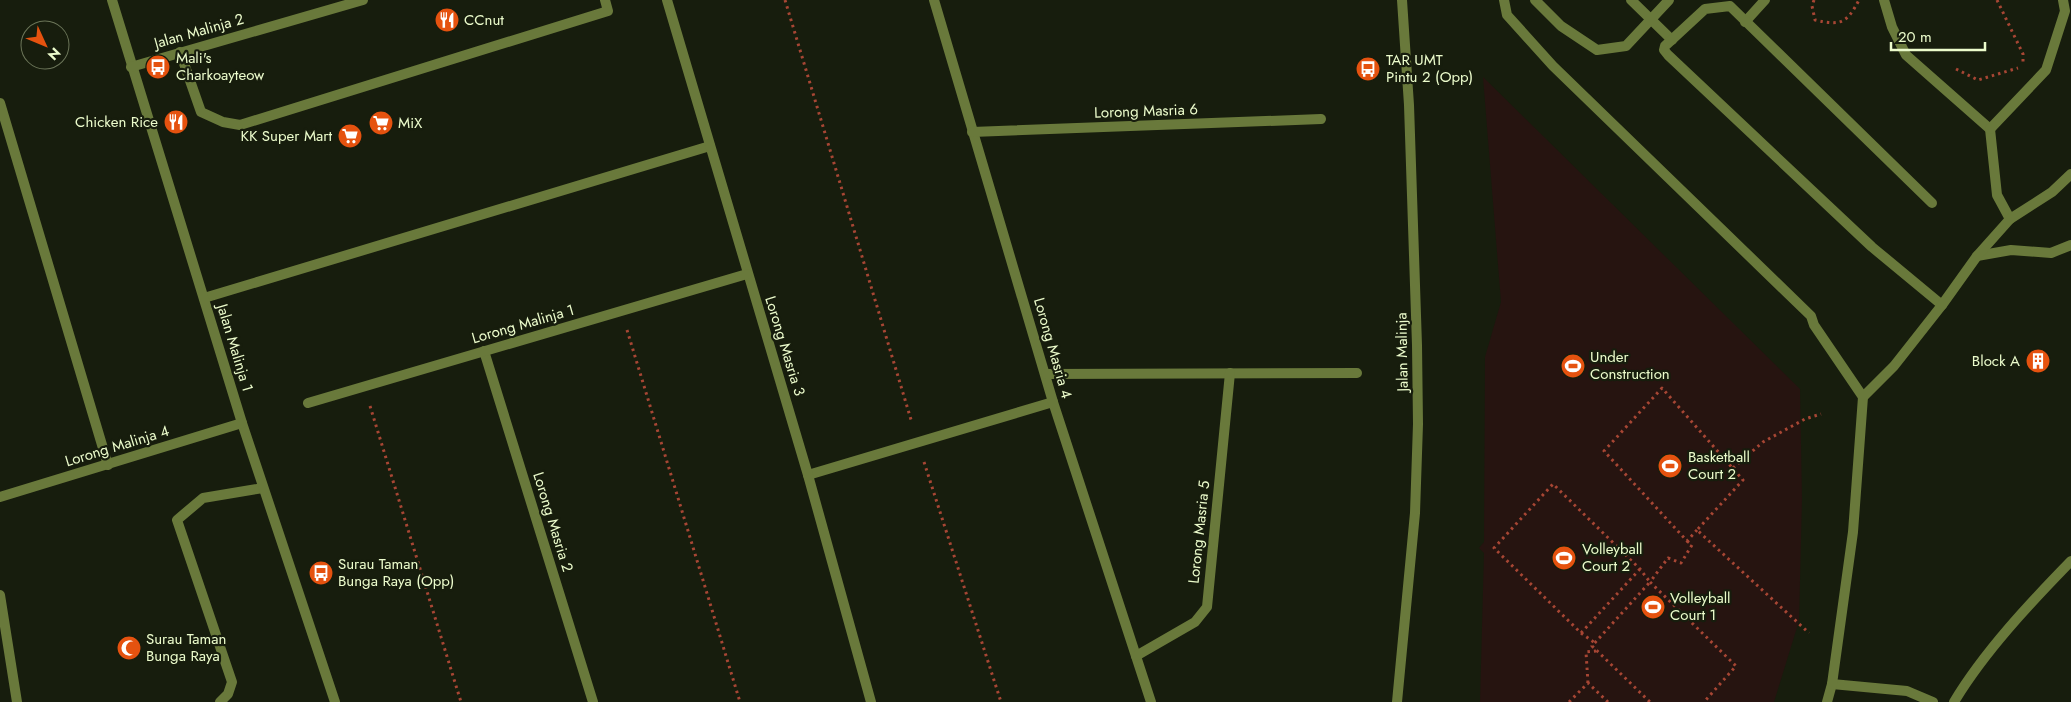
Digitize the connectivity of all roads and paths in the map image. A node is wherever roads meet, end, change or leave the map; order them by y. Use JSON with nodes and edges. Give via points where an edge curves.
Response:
{"nodes":[{"id":1,"x":112,"y":0,"type":"edge"},
{"id":2,"x":363,"y":0,"type":"edge"},
{"id":3,"x":605,"y":0,"type":"edge"},
{"id":4,"x":667,"y":0,"type":"edge"},
{"id":5,"x":785,"y":0,"type":"edge"},
{"id":6,"x":934,"y":0,"type":"edge"},
{"id":7,"x":1402,"y":0,"type":"edge"},
{"id":8,"x":1504,"y":0,"type":"edge"},
{"id":9,"x":1535,"y":0,"type":"edge"},
{"id":10,"x":1631,"y":0,"type":"edge"},
{"id":11,"x":1669,"y":0,"type":"edge"},
{"id":12,"x":1765,"y":0,"type":"edge"},
{"id":13,"x":1814,"y":0,"type":"edge"},
{"id":14,"x":1859,"y":0,"type":"edge"},
{"id":15,"x":1884,"y":0,"type":"edge"},
{"id":16,"x":1998,"y":0,"type":"edge"},
{"id":17,"x":2063,"y":0,"type":"edge"},
{"id":18,"x":1651,"y":19,"type":"junction"},
{"id":19,"x":1745,"y":22,"type":"junction"},
{"id":20,"x":1672,"y":40,"type":"junction"},
{"id":21,"x":180,"y":52,"type":"junction"},
{"id":22,"x":131,"y":67,"type":"junction"},
{"id":23,"x":1954,"y":68,"type":"dead end"},
{"id":24,"x":0,"y":103,"type":"edge"},
{"id":25,"x":1321,"y":119,"type":"dead end"},
{"id":26,"x":1990,"y":129,"type":"junction"},
{"id":27,"x":972,"y":132,"type":"junction"},
{"id":28,"x":710,"y":146,"type":"junction"},
{"id":29,"x":2071,"y":174,"type":"edge"},
{"id":30,"x":1932,"y":202,"type":"dead end"},
{"id":31,"x":2010,"y":219,"type":"junction"},
{"id":32,"x":2071,"y":245,"type":"edge"},
{"id":33,"x":1977,"y":256,"type":"junction"},
{"id":34,"x":747,"y":274,"type":"junction"},
{"id":35,"x":204,"y":298,"type":"junction"},
{"id":36,"x":1942,"y":305,"type":"junction"},
{"id":37,"x":621,"y":311,"type":"junction"},
{"id":38,"x":484,"y":351,"type":"junction"},
{"id":39,"x":1230,"y":373,"type":"junction"},
{"id":40,"x":1357,"y":373,"type":"dead end"},
{"id":41,"x":1046,"y":374,"type":"junction"},
{"id":42,"x":364,"y":386,"type":"junction"},
{"id":43,"x":1863,"y":397,"type":"junction"},
{"id":44,"x":1053,"y":402,"type":"junction"},
{"id":45,"x":308,"y":403,"type":"dead end"},
{"id":46,"x":1821,"y":414,"type":"dead end"},
{"id":47,"x":242,"y":423,"type":"junction"},
{"id":48,"x":918,"y":442,"type":"junction"},
{"id":49,"x":108,"y":465,"type":"junction"},
{"id":50,"x":1733,"y":468,"type":"junction"},
{"id":51,"x":808,"y":475,"type":"junction"},
{"id":52,"x":263,"y":488,"type":"junction"},
{"id":53,"x":0,"y":497,"type":"edge"},
{"id":54,"x":1697,"y":530,"type":"junction"},
{"id":55,"x":1687,"y":541,"type":"junction"},
{"id":56,"x":2071,"y":561,"type":"edge"},
{"id":57,"x":1640,"y":569,"type":"junction"},
{"id":58,"x":1650,"y":582,"type":"junction"},
{"id":59,"x":0,"y":595,"type":"edge"},
{"id":60,"x":1581,"y":633,"type":"junction"},
{"id":61,"x":1810,"y":633,"type":"dead end"},
{"id":62,"x":1595,"y":643,"type":"junction"},
{"id":63,"x":1597,"y":651,"type":"junction"},
{"id":64,"x":1136,"y":656,"type":"junction"},
{"id":65,"x":1588,"y":683,"type":"junction"},
{"id":66,"x":1832,"y":684,"type":"junction"},
{"id":67,"x":17,"y":702,"type":"edge"},
{"id":68,"x":220,"y":702,"type":"edge"},
{"id":69,"x":335,"y":702,"type":"edge"},
{"id":70,"x":461,"y":702,"type":"edge"},
{"id":71,"x":593,"y":702,"type":"edge"},
{"id":72,"x":740,"y":702,"type":"edge"},
{"id":73,"x":871,"y":702,"type":"edge"},
{"id":74,"x":1001,"y":702,"type":"edge"},
{"id":75,"x":1151,"y":702,"type":"edge"},
{"id":76,"x":1398,"y":702,"type":"edge"},
{"id":77,"x":1569,"y":702,"type":"edge"},
{"id":78,"x":1608,"y":702,"type":"edge"},
{"id":79,"x":1650,"y":702,"type":"edge"},
{"id":80,"x":1704,"y":702,"type":"edge"},
{"id":81,"x":1827,"y":702,"type":"edge"},
{"id":82,"x":1933,"y":702,"type":"edge"},
{"id":83,"x":1954,"y":702,"type":"edge"}],
"edges":[{"from":1,"to":22,"type":"street","name":"Jalan Malinja 1"},
{"from":2,"to":21,"type":"street","name":"Jalan Malinja 2"},
{"from":3,"to":21,"type":"street","via":[[608,11],[240,125],[223,122],[201,112]]},
{"from":4,"to":28,"type":"street","name":"Lorong Masria 3"},
{"from":5,"to":48,"type":"path"},
{"from":6,"to":27,"type":"street","name":"Lorong Masria 4"},
{"from":7,"to":76,"type":"street","name":"Jalan Malinja","via":[[1418,424],[1415,513]]},
{"from":8,"to":43,"type":"street","via":[[1506,15],[1553,66],[1811,316]]},
{"from":9,"to":18,"type":"street","via":[[1560,26],[1597,50],[1626,46]]},
{"from":10,"to":18,"type":"street"},
{"from":11,"to":18,"type":"street"},
{"from":12,"to":19,"type":"street"},
{"from":13,"to":14,"type":"path","via":[[1815,20],[1834,24],[1851,16]]},
{"from":15,"to":26,"type":"street","via":[[1892,27],[1906,55]]},
{"from":16,"to":23,"type":"path","via":[[2023,54],[2023,66],[1978,80]]},
{"from":17,"to":26,"type":"street","via":[[2065,11],[2046,70]]},
{"from":18,"to":20,"type":"street"},
{"from":19,"to":20,"type":"street","via":[[1730,6],[1705,9]]},
{"from":19,"to":30,"type":"street"},
{"from":20,"to":36,"type":"street","via":[[1664,50],[1668,56],[1872,247]]},
{"from":21,"to":22,"type":"street","name":"Jalan Malinja 2"},
{"from":22,"to":35,"type":"street","name":"Jalan Malinja 1"},
{"from":24,"to":49,"type":"street"},
{"from":25,"to":27,"type":"street","name":"Lorong Masria 6"},
{"from":26,"to":31,"type":"street","via":[[1997,195]]},
{"from":27,"to":41,"type":"street","name":"Lorong Masria 4"},
{"from":28,"to":34,"type":"street","name":"Lorong Masria 3"},
{"from":28,"to":35,"type":"street"},
{"from":29,"to":31,"type":"street","via":[[2052,192]]},
{"from":31,"to":33,"type":"street"},
{"from":32,"to":33,"type":"street","via":[[2051,252],[2011,250]]},
{"from":33,"to":36,"type":"street"},
{"from":34,"to":37,"type":"street","name":"Lorong Malinja 1"},
{"from":34,"to":51,"type":"street","name":"Lorong Masria 3"},
{"from":35,"to":47,"type":"street","name":"Jalan Malinja 1"},
{"from":36,"to":43,"type":"street","via":[[1894,366]]},
{"from":37,"to":38,"type":"street","name":"Lorong Malinja 1"},
{"from":37,"to":72,"type":"path"},
{"from":38,"to":42,"type":"street","name":"Lorong Malinja 1"},
{"from":38,"to":71,"type":"street","name":"Lorong Masria 2"},
{"from":39,"to":40,"type":"street"},
{"from":39,"to":41,"type":"street"},
{"from":39,"to":64,"type":"street","name":"Lorong Masria 5","via":[[1207,607],[1195,622]]},
{"from":41,"to":44,"type":"street","name":"Lorong Masria 4"},
{"from":42,"to":45,"type":"street","name":"Lorong Malinja 1"},
{"from":42,"to":70,"type":"path"},
{"from":43,"to":66,"type":"street","via":[[1853,532]]},
{"from":44,"to":48,"type":"street"},
{"from":44,"to":64,"type":"street","name":"Lorong Masria 4"},
{"from":46,"to":50,"type":"path","via":[[1763,442]]},
{"from":47,"to":49,"type":"street","name":"Lorong Malinja 4"},
{"from":47,"to":52,"type":"street","name":"Jalan Malinja 1"},
{"from":48,"to":51,"type":"street"},
{"from":48,"to":74,"type":"path"},
{"from":49,"to":53,"type":"street","name":"Lorong Malinja 4"},
{"from":50,"to":54,"type":"path","via":[[1743,480]]},
{"from":50,"to":55,"type":"path","via":[[1662,388],[1604,451]]},
{"from":51,"to":73,"type":"street","name":"Lorong Masria 3"},
{"from":52,"to":68,"type":"street","via":[[203,498],[177,520],[232,682],[228,694]]},
{"from":52,"to":69,"type":"street","name":"Jalan Malinja 1"},
{"from":54,"to":55,"type":"path"},
{"from":54,"to":61,"type":"path"},
{"from":55,"to":58,"type":"path","via":[[1692,545],[1681,562],[1668,558]]},
{"from":56,"to":83,"type":"street","via":[[1969,677]]},
{"from":57,"to":58,"type":"path"},
{"from":57,"to":60,"type":"path"},
{"from":57,"to":60,"type":"path","via":[[1553,484],[1494,548]]},
{"from":58,"to":62,"type":"path"},
{"from":58,"to":80,"type":"path","via":[[1736,666]]},
{"from":59,"to":67,"type":"street"},
{"from":60,"to":62,"type":"path"},
{"from":62,"to":63,"type":"path","via":[[1592,646]]},
{"from":63,"to":65,"type":"path","via":[[1586,652]]},
{"from":63,"to":79,"type":"path"},
{"from":64,"to":75,"type":"street","name":"Lorong Masria 4"},
{"from":65,"to":77,"type":"path"},
{"from":65,"to":78,"type":"path"},
{"from":66,"to":81,"type":"street"},
{"from":66,"to":82,"type":"street","via":[[1907,691]]}]}
